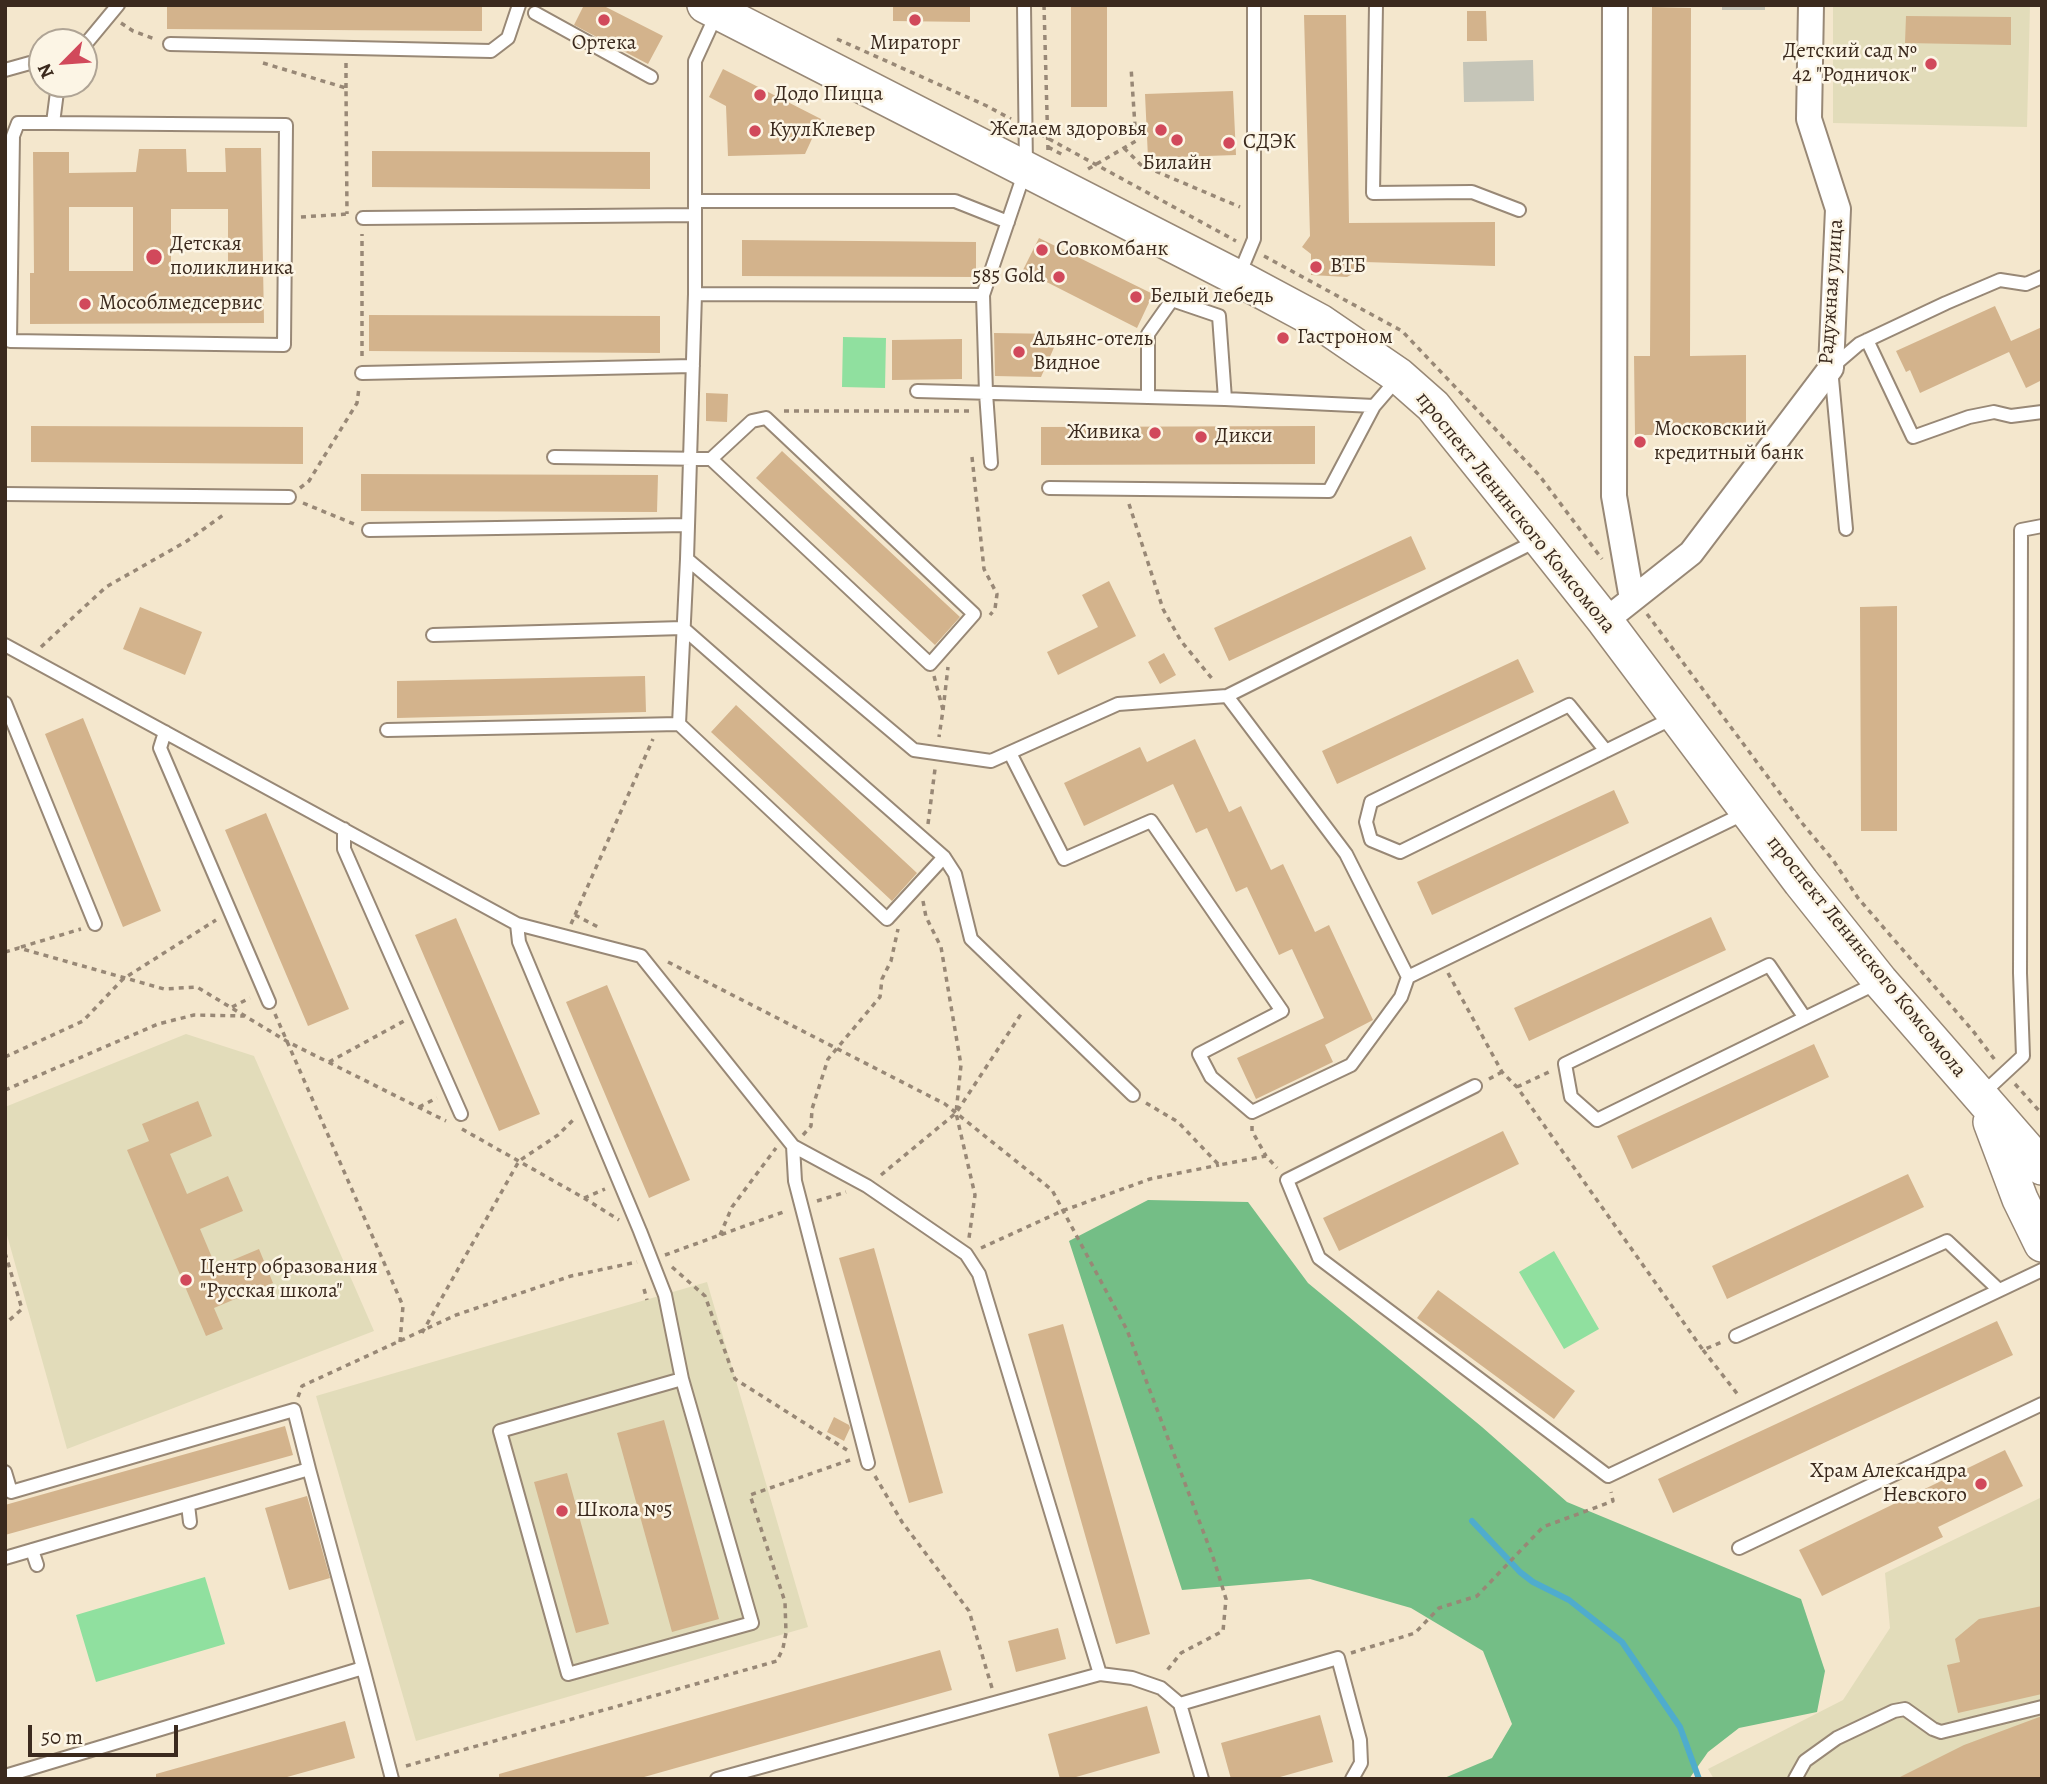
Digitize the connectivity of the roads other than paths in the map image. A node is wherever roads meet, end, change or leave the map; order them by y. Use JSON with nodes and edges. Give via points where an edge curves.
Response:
{"nodes":[{"id":1,"x":519,"y":5,"type":"edge"},
{"id":2,"x":1024,"y":5,"type":"edge"},
{"id":3,"x":1254,"y":5,"type":"edge"},
{"id":4,"x":1376,"y":5,"type":"edge"},
{"id":5,"x":1615,"y":5,"type":"edge"},
{"id":6,"x":1811,"y":5,"type":"edge"},
{"id":7,"x":712,"y":8,"type":"edge"},
{"id":8,"x":114,"y":10,"type":"edge"},
{"id":9,"x":535,"y":13,"type":"dead end"},
{"id":10,"x":98,"y":29,"type":"edge"},
{"id":11,"x":170,"y":44,"type":"road end"},
{"id":12,"x":28,"y":64,"type":"edge"},
{"id":13,"x":5,"y":70,"type":"edge"},
{"id":14,"x":651,"y":77,"type":"dead end"},
{"id":15,"x":56,"y":98,"type":"edge"},
{"id":16,"x":52,"y":123,"type":"junction"},
{"id":17,"x":1054,"y":164,"type":"junction"},
{"id":18,"x":695,"y":201,"type":"junction"},
{"id":19,"x":1519,"y":210,"type":"dead end"},
{"id":20,"x":695,"y":215,"type":"junction"},
{"id":21,"x":363,"y":218,"type":"road end"},
{"id":22,"x":1007,"y":222,"type":"junction"},
{"id":23,"x":1244,"y":263,"type":"junction"},
{"id":24,"x":2042,"y":277,"type":"edge"},
{"id":25,"x":695,"y":294,"type":"junction"},
{"id":26,"x":983,"y":295,"type":"junction"},
{"id":27,"x":1867,"y":340,"type":"junction"},
{"id":28,"x":8,"y":345,"type":"edge"},
{"id":29,"x":693,"y":366,"type":"junction"},
{"id":30,"x":1831,"y":368,"type":"junction"},
{"id":31,"x":362,"y":373,"type":"road end"},
{"id":32,"x":1399,"y":376,"type":"junction"},
{"id":33,"x":917,"y":391,"type":"dead end"},
{"id":34,"x":986,"y":393,"type":"junction"},
{"id":35,"x":1148,"y":396,"type":"junction"},
{"id":36,"x":1225,"y":399,"type":"junction"},
{"id":37,"x":1374,"y":406,"type":"junction"},
{"id":38,"x":2042,"y":412,"type":"edge"},
{"id":39,"x":554,"y":457,"type":"dead end"},
{"id":40,"x":690,"y":458,"type":"junction"},
{"id":41,"x":711,"y":459,"type":"junction"},
{"id":42,"x":991,"y":463,"type":"dead end"},
{"id":43,"x":1049,"y":488,"type":"dead end"},
{"id":44,"x":5,"y":494,"type":"edge"},
{"id":45,"x":289,"y":497,"type":"road end"},
{"id":46,"x":688,"y":525,"type":"junction"},
{"id":47,"x":2042,"y":527,"type":"edge"},
{"id":48,"x":1846,"y":529,"type":"dead end"},
{"id":49,"x":369,"y":530,"type":"road end"},
{"id":50,"x":1540,"y":539,"type":"junction"},
{"id":51,"x":687,"y":559,"type":"junction"},
{"id":52,"x":1632,"y":599,"type":"junction"},
{"id":53,"x":1605,"y":621,"type":"junction"},
{"id":54,"x":683,"y":628,"type":"junction"},
{"id":55,"x":433,"y":635,"type":"dead end"},
{"id":56,"x":5,"y":645,"type":"edge"},
{"id":57,"x":1227,"y":696,"type":"junction"},
{"id":58,"x":5,"y":703,"type":"edge"},
{"id":59,"x":1676,"y":716,"type":"junction"},
{"id":60,"x":679,"y":724,"type":"junction"},
{"id":61,"x":387,"y":730,"type":"dead end"},
{"id":62,"x":165,"y":732,"type":"junction"},
{"id":63,"x":1606,"y":751,"type":"junction"},
{"id":64,"x":1010,"y":753,"type":"junction"},
{"id":65,"x":1748,"y":812,"type":"junction"},
{"id":66,"x":344,"y":829,"type":"junction"},
{"id":67,"x":944,"y":856,"type":"junction"},
{"id":68,"x":95,"y":924,"type":"road end"},
{"id":69,"x":517,"y":924,"type":"junction"},
{"id":70,"x":1408,"y":977,"type":"junction"},
{"id":71,"x":1881,"y":981,"type":"junction"},
{"id":72,"x":269,"y":1002,"type":"road end"},
{"id":73,"x":1805,"y":1018,"type":"junction"},
{"id":74,"x":1992,"y":1084,"type":"junction"},
{"id":75,"x":1475,"y":1086,"type":"dead end"},
{"id":76,"x":1133,"y":1095,"type":"road end"},
{"id":77,"x":461,"y":1114,"type":"dead end"},
{"id":78,"x":793,"y":1146,"type":"junction"},
{"id":79,"x":2042,"y":1167,"type":"edge"},
{"id":80,"x":2031,"y":1188,"type":"edge"},
{"id":81,"x":2042,"y":1244,"type":"edge"},
{"id":82,"x":2042,"y":1270,"type":"edge"},
{"id":83,"x":1999,"y":1290,"type":"junction"},
{"id":84,"x":1736,"y":1336,"type":"road end"},
{"id":85,"x":682,"y":1378,"type":"junction"},
{"id":86,"x":2042,"y":1404,"type":"edge"},
{"id":87,"x":868,"y":1463,"type":"road end"},
{"id":88,"x":309,"y":1469,"type":"junction"},
{"id":89,"x":5,"y":1472,"type":"edge"},
{"id":90,"x":188,"y":1505,"type":"junction"},
{"id":91,"x":190,"y":1522,"type":"dead end"},
{"id":92,"x":1739,"y":1548,"type":"dead end"},
{"id":93,"x":32,"y":1550,"type":"junction"},
{"id":94,"x":5,"y":1558,"type":"edge"},
{"id":95,"x":37,"y":1565,"type":"dead end"},
{"id":96,"x":363,"y":1668,"type":"junction"},
{"id":97,"x":1100,"y":1674,"type":"junction"},
{"id":98,"x":1180,"y":1704,"type":"junction"},
{"id":99,"x":2042,"y":1707,"type":"edge"},
{"id":100,"x":5,"y":1776,"type":"edge"},
{"id":101,"x":393,"y":1779,"type":"edge"},
{"id":102,"x":717,"y":1779,"type":"edge"},
{"id":103,"x":1202,"y":1779,"type":"edge"},
{"id":104,"x":1352,"y":1779,"type":"edge"},
{"id":105,"x":1795,"y":1779,"type":"edge"}],
"edges":[{"from":1,"to":11,"type":"lane","via":[[508,38],[491,51]]},
{"from":2,"to":17,"type":"lane","via":[[1025,126]]},
{"from":3,"to":23,"type":"lane","via":[[1254,239]]},
{"from":4,"to":19,"type":"lane","via":[[1373,193],[1472,192]]},
{"from":5,"to":52,"type":"street","via":[[1614,496]]},
{"from":6,"to":30,"type":"street","name":"Радужная улица","via":[[1809,119],[1838,209]]},
{"from":7,"to":17,"type":"main road","name":"проспект Ленинского Комсомола"},
{"from":7,"to":18,"type":"lane","via":[[695,61]]},
{"from":8,"to":10,"type":"lane"},
{"from":9,"to":14,"type":"lane"},
{"from":12,"to":13,"type":"lane"},
{"from":15,"to":16,"type":"lane"},
{"from":16,"to":28,"type":"lane","via":[[18,124],[13,136]]},
{"from":16,"to":28,"type":"lane","via":[[286,125],[284,345]]},
{"from":17,"to":22,"type":"lane"},
{"from":17,"to":23,"type":"main road","name":"проспект Ленинского Комсомола"},
{"from":18,"to":20,"type":"lane"},
{"from":18,"to":22,"type":"lane","via":[[955,201]]},
{"from":20,"to":21,"type":"lane"},
{"from":20,"to":25,"type":"lane"},
{"from":22,"to":26,"type":"lane"},
{"from":23,"to":32,"type":"main road","name":"проспект Ленинского Комсомола"},
{"from":24,"to":27,"type":"lane","via":[[2026,284],[2000,280]]},
{"from":25,"to":26,"type":"lane"},
{"from":25,"to":29,"type":"lane"},
{"from":26,"to":34,"type":"lane"},
{"from":27,"to":30,"type":"lane"},
{"from":27,"to":38,"type":"lane","via":[[1913,437],[1994,412],[2011,416]]},
{"from":29,"to":31,"type":"lane"},
{"from":29,"to":40,"type":"lane"},
{"from":30,"to":48,"type":"lane"},
{"from":30,"to":52,"type":"street","name":"Радужная улица","via":[[1691,553]]},
{"from":32,"to":37,"type":"lane"},
{"from":32,"to":50,"type":"main road","name":"проспект Ленинского Комсомола","via":[[1433,406]]},
{"from":33,"to":34,"type":"lane"},
{"from":34,"to":35,"type":"lane"},
{"from":34,"to":42,"type":"lane"},
{"from":35,"to":36,"type":"lane"},
{"from":35,"to":36,"type":"lane","via":[[1148,334],[1172,300],[1219,316]]},
{"from":36,"to":37,"type":"lane"},
{"from":37,"to":43,"type":"lane","via":[[1329,491]]},
{"from":39,"to":40,"type":"lane"},
{"from":40,"to":41,"type":"lane"},
{"from":40,"to":46,"type":"lane"},
{"from":41,"to":41,"type":"lane","via":[[930,664],[974,614],[766,418],[752,421]]},
{"from":44,"to":45,"type":"lane"},
{"from":46,"to":49,"type":"lane"},
{"from":46,"to":51,"type":"lane"},
{"from":47,"to":74,"type":"lane","via":[[2021,530],[2023,1056]]},
{"from":50,"to":53,"type":"main road","name":"проспект Ленинского Комсомола"},
{"from":50,"to":57,"type":"lane"},
{"from":51,"to":54,"type":"lane"},
{"from":51,"to":64,"type":"lane","via":[[914,750],[991,761]]},
{"from":52,"to":53,"type":"street","name":"Радужная улица"},
{"from":53,"to":59,"type":"main road","name":"проспект Ленинского Комсомола"},
{"from":54,"to":55,"type":"lane"},
{"from":54,"to":60,"type":"lane"},
{"from":54,"to":67,"type":"lane"},
{"from":56,"to":62,"type":"lane"},
{"from":57,"to":64,"type":"lane","via":[[1118,704]]},
{"from":57,"to":70,"type":"lane","via":[[1346,854]]},
{"from":58,"to":68,"type":"lane"},
{"from":59,"to":63,"type":"lane"},
{"from":59,"to":65,"type":"main road","name":"проспект Ленинского Комсомола"},
{"from":60,"to":61,"type":"lane"},
{"from":60,"to":67,"type":"lane","via":[[887,919]]},
{"from":62,"to":66,"type":"lane"},
{"from":62,"to":72,"type":"lane","via":[[160,748]]},
{"from":63,"to":63,"type":"lane","via":[[1569,705],[1371,802],[1366,822],[1371,840],[1401,852]]},
{"from":64,"to":70,"type":"lane","via":[[1064,859],[1151,821],[1282,1011],[1199,1054],[1211,1077],[1252,1112],[1351,1065],[1401,997]]},
{"from":65,"to":70,"type":"lane"},
{"from":65,"to":71,"type":"main road","name":"проспект Ленинского Комсомола"},
{"from":66,"to":69,"type":"lane"},
{"from":66,"to":77,"type":"lane","via":[[344,849]]},
{"from":67,"to":76,"type":"lane","via":[[955,874],[971,939]]},
{"from":69,"to":78,"type":"lane","via":[[641,956]]},
{"from":69,"to":85,"type":"lane","via":[[519,942],[665,1295]]},
{"from":71,"to":73,"type":"lane"},
{"from":71,"to":74,"type":"main road","name":"проспект Ленинского Комсомола"},
{"from":73,"to":73,"type":"lane","via":[[1769,965],[1565,1063],[1571,1097],[1597,1120]]},
{"from":74,"to":79,"type":"main road","name":"проспект Ленинского Комсомола"},
{"from":74,"to":80,"type":"main road"},
{"from":75,"to":83,"type":"lane","via":[[1287,1180],[1319,1258],[1608,1476]]},
{"from":78,"to":87,"type":"lane","via":[[796,1181]]},
{"from":78,"to":97,"type":"lane","via":[[867,1186],[966,1254],[979,1274]]},
{"from":80,"to":81,"type":"main road"},
{"from":82,"to":83,"type":"lane"},
{"from":83,"to":84,"type":"lane","via":[[1947,1241]]},
{"from":85,"to":85,"type":"lane","via":[[752,1623],[568,1674],[500,1431]]},
{"from":86,"to":92,"type":"lane"},
{"from":88,"to":89,"type":"lane","via":[[293,1410],[11,1492]]},
{"from":88,"to":90,"type":"lane"},
{"from":88,"to":96,"type":"lane"},
{"from":90,"to":91,"type":"lane"},
{"from":90,"to":93,"type":"lane"},
{"from":93,"to":94,"type":"lane"},
{"from":93,"to":95,"type":"lane"},
{"from":96,"to":100,"type":"lane"},
{"from":96,"to":101,"type":"lane"},
{"from":97,"to":98,"type":"lane","via":[[1161,1688]]},
{"from":97,"to":102,"type":"lane"},
{"from":98,"to":103,"type":"lane"},
{"from":98,"to":104,"type":"lane","via":[[1338,1658],[1360,1740],[1362,1763]]},
{"from":99,"to":105,"type":"lane","via":[[1941,1732],[1905,1709],[1894,1711],[1837,1738],[1805,1761]]}]}
